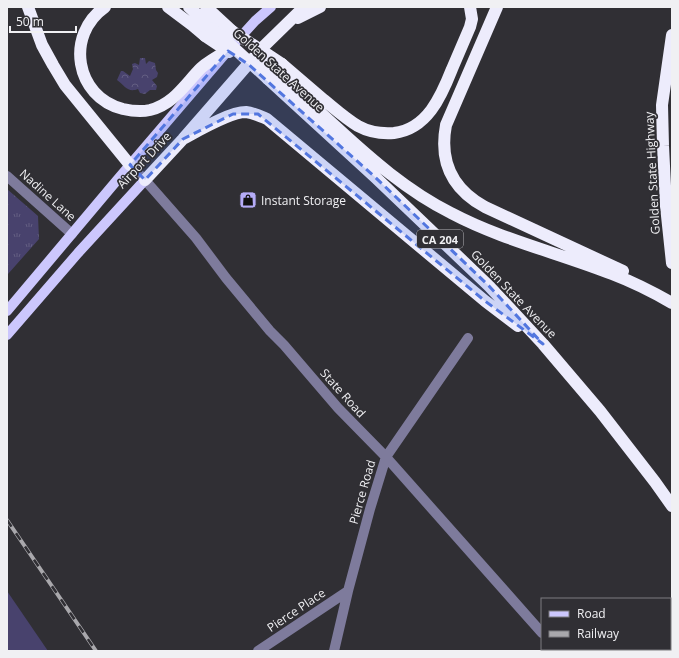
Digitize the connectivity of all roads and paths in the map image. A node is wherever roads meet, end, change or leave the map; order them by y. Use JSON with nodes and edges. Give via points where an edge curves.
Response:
{"nodes":[{"id":1,"x":28,"y":7,"type":"edge"},
{"id":2,"x":105,"y":7,"type":"edge"},
{"id":3,"x":168,"y":7,"type":"edge"},
{"id":4,"x":190,"y":7,"type":"edge"},
{"id":5,"x":206,"y":7,"type":"edge"},
{"id":6,"x":271,"y":7,"type":"edge"},
{"id":7,"x":304,"y":7,"type":"edge"},
{"id":8,"x":320,"y":7,"type":"edge"},
{"id":9,"x":470,"y":7,"type":"edge"},
{"id":10,"x":497,"y":7,"type":"edge"},
{"id":11,"x":290,"y":22,"type":"junction"},
{"id":12,"x":212,"y":28,"type":"junction"},
{"id":13,"x":672,"y":34,"type":"edge"},
{"id":14,"x":229,"y":50,"type":"junction"},
{"id":15,"x":272,"y":72,"type":"junction"},
{"id":16,"x":183,"y":139,"type":"junction"},
{"id":17,"x":130,"y":165,"type":"junction"},
{"id":18,"x":7,"y":176,"type":"edge"},
{"id":19,"x":145,"y":180,"type":"junction"},
{"id":20,"x":72,"y":234,"type":"junction"},
{"id":21,"x":672,"y":264,"type":"edge"},
{"id":22,"x":656,"y":293,"type":"junction"},
{"id":23,"x":672,"y":303,"type":"edge"},
{"id":24,"x":7,"y":311,"type":"edge"},
{"id":25,"x":7,"y":335,"type":"edge"},
{"id":26,"x":468,"y":338,"type":"dead end"},
{"id":27,"x":543,"y":344,"type":"junction"},
{"id":28,"x":386,"y":457,"type":"junction"},
{"id":29,"x":672,"y":506,"type":"edge"},
{"id":30,"x":348,"y":590,"type":"junction"},
{"id":31,"x":541,"y":632,"type":"edge"},
{"id":32,"x":258,"y":651,"type":"edge"},
{"id":33,"x":334,"y":651,"type":"edge"}],
"edges":[{"from":1,"to":17,"type":"highway","via":[[42,45],[65,85]]},
{"from":2,"to":14,"type":"highway","via":[[86,28],[80,65],[94,92],[118,108],[139,111],[159,107],[174,97],[202,67]]},
{"from":3,"to":12,"type":"highway","via":[[188,21]]},
{"from":4,"to":12,"type":"highway","name":"Golden State Avenue","number":"CA 204"},
{"from":5,"to":12,"type":"highway","name":"Golden State Avenue","number":"CA 204"},
{"from":6,"to":14,"type":"main road","name":"Airport Drive"},
{"from":7,"to":11,"type":"highway","name":"Airport Drive"},
{"from":8,"to":11,"type":"highway"},
{"from":9,"to":15,"type":"highway","via":[[470,27],[440,98],[429,114],[415,126],[407,129],[388,133],[368,130]]},
{"from":10,"to":22,"type":"highway","via":[[446,125],[444,154],[453,178],[462,191],[476,202],[623,271]]},
{"from":11,"to":16,"type":"highway","name":"Airport Drive","via":[[263,47]]},
{"from":12,"to":15,"type":"highway","name":"Golden State Avenue","number":"CA 204","bridge":true},
{"from":12,"to":15,"type":"highway","name":"Golden State Avenue","number":"CA 204","bridge":true,"via":[[232,31]]},
{"from":13,"to":21,"type":"highway","name":"Golden State Highway","via":[[662,105],[666,206]]},
{"from":14,"to":17,"type":"main road","name":"Airport Drive"},
{"from":15,"to":22,"type":"highway","name":"Golden State Avenue","number":"CA 204","via":[[401,183],[433,204],[485,229],[612,274]]},
{"from":15,"to":27,"type":"highway","name":"Golden State Avenue","number":"CA 204","via":[[375,177],[489,286]]},
{"from":16,"to":19,"type":"highway","name":"Airport Drive"},
{"from":16,"to":27,"type":"highway","via":[[233,114],[258,114],[485,302]]},
{"from":17,"to":19,"type":"street","name":"State Road"},
{"from":17,"to":20,"type":"main road","name":"Airport Drive"},
{"from":18,"to":20,"type":"street","name":"Nadine Lane"},
{"from":19,"to":25,"type":"main road","name":"Airport Drive"},
{"from":19,"to":28,"type":"street","name":"State Road","via":[[196,238],[270,331],[338,408]]},
{"from":20,"to":24,"type":"main road","name":"Airport Drive"},
{"from":22,"to":23,"type":"highway"},
{"from":26,"to":28,"type":"street","name":"Pierce Road"},
{"from":27,"to":29,"type":"highway","name":"Golden State Avenue","number":"CA 204","via":[[611,425]]},
{"from":28,"to":30,"type":"street","name":"Pierce Road"},
{"from":28,"to":31,"type":"street","name":"State Road"},
{"from":30,"to":32,"type":"street","name":"Pierce Place"},
{"from":30,"to":33,"type":"street","name":"Pierce Road"}]}
